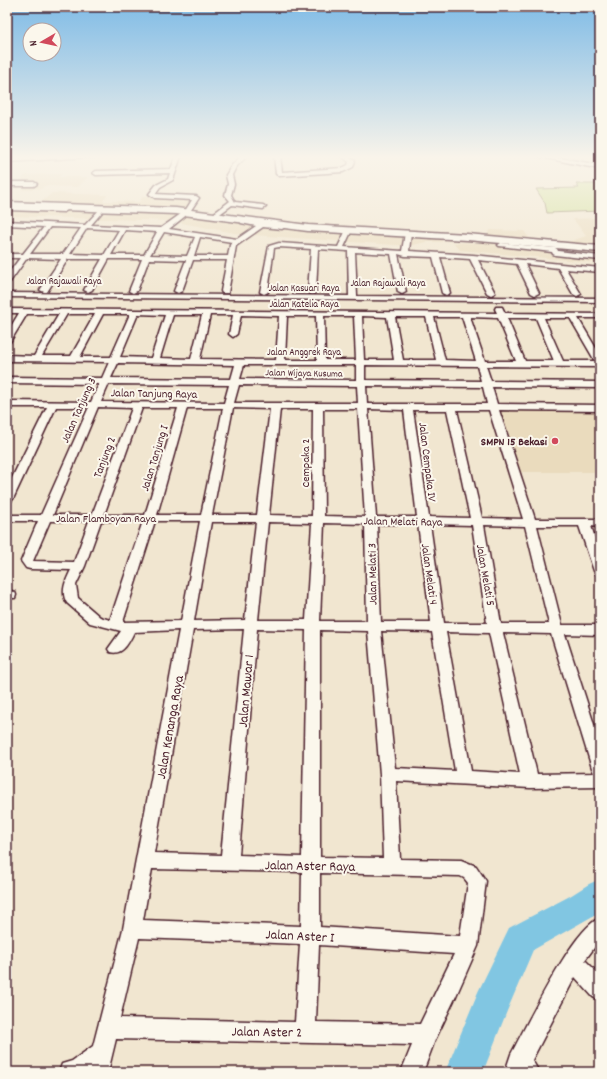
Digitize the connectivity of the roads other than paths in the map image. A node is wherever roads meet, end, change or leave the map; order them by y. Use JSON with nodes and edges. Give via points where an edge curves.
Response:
{"nodes":[{"id":1,"x":190,"y":206,"type":"edge"},
{"id":2,"x":227,"y":206,"type":"edge"},
{"id":3,"x":255,"y":206,"type":"edge"},
{"id":4,"x":7,"y":207,"type":"edge"},
{"id":5,"x":262,"y":207,"type":"dead end"},
{"id":6,"x":35,"y":208,"type":"junction"},
{"id":7,"x":100,"y":211,"type":"junction"},
{"id":8,"x":185,"y":213,"type":"junction"},
{"id":9,"x":26,"y":214,"type":"dead end"},
{"id":10,"x":215,"y":215,"type":"junction"},
{"id":11,"x":263,"y":224,"type":"junction"},
{"id":12,"x":8,"y":226,"type":"edge"},
{"id":13,"x":47,"y":227,"type":"junction"},
{"id":14,"x":85,"y":227,"type":"junction"},
{"id":15,"x":122,"y":230,"type":"junction"},
{"id":16,"x":162,"y":231,"type":"junction"},
{"id":17,"x":348,"y":231,"type":"junction"},
{"id":18,"x":287,"y":232,"type":"junction"},
{"id":19,"x":408,"y":235,"type":"junction"},
{"id":20,"x":197,"y":238,"type":"junction"},
{"id":21,"x":235,"y":243,"type":"junction"},
{"id":22,"x":276,"y":245,"type":"junction"},
{"id":23,"x":501,"y":245,"type":"dead end"},
{"id":24,"x":315,"y":247,"type":"junction"},
{"id":25,"x":340,"y":249,"type":"junction"},
{"id":26,"x":600,"y":249,"type":"edge"},
{"id":27,"x":351,"y":250,"type":"junction"},
{"id":28,"x":555,"y":250,"type":"junction"},
{"id":29,"x":394,"y":253,"type":"junction"},
{"id":30,"x":405,"y":254,"type":"junction"},
{"id":31,"x":436,"y":255,"type":"junction"},
{"id":32,"x":7,"y":256,"type":"edge"},
{"id":33,"x":25,"y":257,"type":"junction"},
{"id":34,"x":66,"y":257,"type":"junction"},
{"id":35,"x":107,"y":257,"type":"junction"},
{"id":36,"x":473,"y":257,"type":"junction"},
{"id":37,"x":146,"y":258,"type":"junction"},
{"id":38,"x":189,"y":258,"type":"junction"},
{"id":39,"x":231,"y":258,"type":"junction"},
{"id":40,"x":600,"y":258,"type":"edge"},
{"id":41,"x":520,"y":262,"type":"junction"},
{"id":42,"x":551,"y":265,"type":"junction"},
{"id":43,"x":561,"y":266,"type":"junction"},
{"id":44,"x":600,"y":270,"type":"edge"},
{"id":45,"x":7,"y":280,"type":"edge"},
{"id":46,"x":7,"y":290,"type":"edge"},
{"id":47,"x":44,"y":290,"type":"junction"},
{"id":48,"x":88,"y":290,"type":"junction"},
{"id":49,"x":133,"y":291,"type":"junction"},
{"id":50,"x":178,"y":291,"type":"junction"},
{"id":51,"x":225,"y":291,"type":"junction"},
{"id":52,"x":264,"y":292,"type":"junction"},
{"id":53,"x":312,"y":292,"type":"junction"},
{"id":54,"x":402,"y":292,"type":"junction"},
{"id":55,"x":446,"y":293,"type":"junction"},
{"id":56,"x":535,"y":293,"type":"junction"},
{"id":57,"x":577,"y":294,"type":"junction"},
{"id":58,"x":600,"y":294,"type":"edge"},
{"id":59,"x":7,"y":295,"type":"edge"},
{"id":60,"x":353,"y":295,"type":"junction"},
{"id":61,"x":494,"y":295,"type":"junction"},
{"id":62,"x":247,"y":297,"type":"junction"},
{"id":63,"x":600,"y":300,"type":"edge"},
{"id":64,"x":7,"y":311,"type":"edge"},
{"id":65,"x":25,"y":311,"type":"junction"},
{"id":66,"x":64,"y":312,"type":"junction"},
{"id":67,"x":100,"y":312,"type":"junction"},
{"id":68,"x":135,"y":312,"type":"junction"},
{"id":69,"x":170,"y":312,"type":"junction"},
{"id":70,"x":208,"y":313,"type":"junction"},
{"id":71,"x":240,"y":313,"type":"junction"},
{"id":72,"x":283,"y":313,"type":"junction"},
{"id":73,"x":320,"y":313,"type":"junction"},
{"id":74,"x":358,"y":314,"type":"junction"},
{"id":75,"x":391,"y":314,"type":"junction"},
{"id":76,"x":429,"y":314,"type":"junction"},
{"id":77,"x":464,"y":314,"type":"junction"},
{"id":78,"x":501,"y":315,"type":"junction"},
{"id":79,"x":539,"y":316,"type":"junction"},
{"id":80,"x":573,"y":316,"type":"junction"},
{"id":81,"x":600,"y":316,"type":"edge"},
{"id":82,"x":233,"y":334,"type":"dead end"},
{"id":83,"x":7,"y":340,"type":"edge"},
{"id":84,"x":7,"y":358,"type":"edge"},
{"id":85,"x":36,"y":358,"type":"junction"},
{"id":86,"x":74,"y":359,"type":"junction"},
{"id":87,"x":114,"y":360,"type":"junction"},
{"id":88,"x":155,"y":360,"type":"junction"},
{"id":89,"x":195,"y":361,"type":"junction"},
{"id":90,"x":240,"y":362,"type":"junction"},
{"id":91,"x":280,"y":362,"type":"junction"},
{"id":92,"x":321,"y":362,"type":"junction"},
{"id":93,"x":361,"y":362,"type":"junction"},
{"id":94,"x":399,"y":362,"type":"junction"},
{"id":95,"x":441,"y":363,"type":"junction"},
{"id":96,"x":481,"y":363,"type":"junction"},
{"id":97,"x":521,"y":363,"type":"junction"},
{"id":98,"x":560,"y":364,"type":"junction"},
{"id":99,"x":600,"y":364,"type":"edge"},
{"id":100,"x":7,"y":380,"type":"edge"},
{"id":101,"x":106,"y":381,"type":"junction"},
{"id":102,"x":235,"y":381,"type":"junction"},
{"id":103,"x":361,"y":384,"type":"junction"},
{"id":104,"x":487,"y":384,"type":"junction"},
{"id":105,"x":600,"y":385,"type":"edge"},
{"id":106,"x":53,"y":404,"type":"junction"},
{"id":107,"x":8,"y":405,"type":"edge"},
{"id":108,"x":94,"y":405,"type":"junction"},
{"id":109,"x":138,"y":406,"type":"junction"},
{"id":110,"x":183,"y":406,"type":"junction"},
{"id":111,"x":228,"y":407,"type":"junction"},
{"id":112,"x":275,"y":407,"type":"junction"},
{"id":113,"x":318,"y":407,"type":"junction"},
{"id":114,"x":363,"y":407,"type":"junction"},
{"id":115,"x":408,"y":407,"type":"junction"},
{"id":116,"x":451,"y":407,"type":"junction"},
{"id":117,"x":493,"y":407,"type":"junction"},
{"id":118,"x":600,"y":408,"type":"edge"},
{"id":119,"x":7,"y":499,"type":"edge"},
{"id":120,"x":7,"y":518,"type":"edge"},
{"id":121,"x":45,"y":518,"type":"junction"},
{"id":122,"x":95,"y":518,"type":"junction"},
{"id":123,"x":150,"y":518,"type":"junction"},
{"id":124,"x":206,"y":518,"type":"junction"},
{"id":125,"x":262,"y":519,"type":"junction"},
{"id":126,"x":318,"y":520,"type":"junction"},
{"id":127,"x":371,"y":520,"type":"junction"},
{"id":128,"x":423,"y":521,"type":"junction"},
{"id":129,"x":477,"y":521,"type":"junction"},
{"id":130,"x":530,"y":522,"type":"junction"},
{"id":131,"x":584,"y":523,"type":"junction"},
{"id":132,"x":600,"y":523,"type":"edge"},
{"id":133,"x":79,"y":566,"type":"junction"},
{"id":134,"x":600,"y":571,"type":"edge"},
{"id":135,"x":250,"y":624,"type":"junction"},
{"id":136,"x":186,"y":625,"type":"junction"},
{"id":137,"x":115,"y":626,"type":"junction"},
{"id":138,"x":313,"y":626,"type":"junction"},
{"id":139,"x":374,"y":627,"type":"junction"},
{"id":140,"x":130,"y":628,"type":"junction"},
{"id":141,"x":438,"y":628,"type":"junction"},
{"id":142,"x":495,"y":630,"type":"junction"},
{"id":143,"x":557,"y":630,"type":"junction"},
{"id":144,"x":600,"y":630,"type":"edge"},
{"id":145,"x":115,"y":649,"type":"dead end"},
{"id":146,"x":600,"y":768,"type":"edge"},
{"id":147,"x":388,"y":774,"type":"junction"},
{"id":148,"x":464,"y":778,"type":"junction"},
{"id":149,"x":600,"y":780,"type":"edge"},
{"id":150,"x":530,"y":781,"type":"junction"},
{"id":151,"x":145,"y":861,"type":"junction"},
{"id":152,"x":230,"y":863,"type":"junction"},
{"id":153,"x":311,"y":865,"type":"junction"},
{"id":154,"x":392,"y":867,"type":"junction"},
{"id":155,"x":600,"y":927,"type":"edge"},
{"id":156,"x":132,"y":929,"type":"junction"},
{"id":157,"x":310,"y":935,"type":"junction"},
{"id":158,"x":468,"y":946,"type":"junction"},
{"id":159,"x":573,"y":962,"type":"junction"},
{"id":160,"x":600,"y":990,"type":"edge"},
{"id":161,"x":107,"y":1028,"type":"junction"},
{"id":162,"x":305,"y":1032,"type":"junction"},
{"id":163,"x":426,"y":1035,"type":"junction"},
{"id":164,"x":100,"y":1062,"type":"edge"},
{"id":165,"x":521,"y":1069,"type":"edge"},
{"id":166,"x":70,"y":1072,"type":"edge"},
{"id":167,"x":412,"y":1072,"type":"edge"}],
"edges":[{"from":1,"to":8,"type":"street"},
{"from":2,"to":10,"type":"street"},
{"from":3,"to":5,"type":"street"},
{"from":4,"to":6,"type":"main road"},
{"from":6,"to":7,"type":"street"},
{"from":6,"to":8,"type":"main road"},
{"from":6,"to":9,"type":"street"},
{"from":7,"to":8,"type":"street"},
{"from":7,"to":14,"type":"street"},
{"from":8,"to":10,"type":"main road"},
{"from":8,"to":11,"type":"street"},
{"from":8,"to":16,"type":"street"},
{"from":10,"to":11,"type":"main road"},
{"from":11,"to":17,"type":"main road"},
{"from":11,"to":18,"type":"street"},
{"from":11,"to":21,"type":"street"},
{"from":12,"to":13,"type":"street"},
{"from":12,"to":14,"type":"street"},
{"from":13,"to":14,"type":"street"},
{"from":13,"to":33,"type":"street"},
{"from":14,"to":15,"type":"street"},
{"from":14,"to":16,"type":"street"},
{"from":14,"to":34,"type":"street"},
{"from":15,"to":16,"type":"street"},
{"from":15,"to":35,"type":"street"},
{"from":16,"to":20,"type":"street"},
{"from":16,"to":21,"type":"street"},
{"from":16,"to":37,"type":"street"},
{"from":17,"to":18,"type":"street"},
{"from":17,"to":19,"type":"main road"},
{"from":17,"to":25,"type":"street"},
{"from":18,"to":22,"type":"street"},
{"from":19,"to":28,"type":"main road","via":[[467,237]]},
{"from":19,"to":30,"type":"street"},
{"from":20,"to":21,"type":"street"},
{"from":20,"to":38,"type":"street"},
{"from":21,"to":39,"type":"street"},
{"from":22,"to":24,"type":"street"},
{"from":22,"to":52,"type":"street","via":[[271,247]]},
{"from":23,"to":28,"type":"street"},
{"from":24,"to":25,"type":"street"},
{"from":24,"to":53,"type":"street"},
{"from":25,"to":27,"type":"street"},
{"from":26,"to":28,"type":"main road"},
{"from":27,"to":29,"type":"street"},
{"from":27,"to":60,"type":"street"},
{"from":28,"to":40,"type":"street"},
{"from":28,"to":42,"type":"street"},
{"from":29,"to":30,"type":"street"},
{"from":29,"to":54,"type":"street"},
{"from":30,"to":31,"type":"street"},
{"from":31,"to":36,"type":"street"},
{"from":31,"to":55,"type":"street"},
{"from":32,"to":33,"type":"street"},
{"from":33,"to":34,"type":"street"},
{"from":33,"to":45,"type":"street"},
{"from":34,"to":35,"type":"street"},
{"from":34,"to":47,"type":"street"},
{"from":35,"to":37,"type":"street"},
{"from":35,"to":48,"type":"street"},
{"from":36,"to":41,"type":"street"},
{"from":36,"to":61,"type":"street"},
{"from":37,"to":38,"type":"street"},
{"from":37,"to":49,"type":"street"},
{"from":38,"to":39,"type":"street"},
{"from":38,"to":50,"type":"street"},
{"from":39,"to":51,"type":"street"},
{"from":41,"to":42,"type":"street"},
{"from":41,"to":56,"type":"street"},
{"from":42,"to":43,"type":"street"},
{"from":43,"to":44,"type":"street"},
{"from":43,"to":57,"type":"street"},
{"from":46,"to":47,"type":"street","name":"Jalan Rajawali Raya"},
{"from":47,"to":48,"type":"street","name":"Jalan Rajawali Raya"},
{"from":48,"to":49,"type":"street","name":"Jalan Rajawali Raya"},
{"from":49,"to":50,"type":"street","name":"Jalan Rajawali Raya"},
{"from":50,"to":51,"type":"street","name":"Jalan Rajawali Raya"},
{"from":51,"to":52,"type":"street","name":"Jalan Rajawali Raya"},
{"from":52,"to":53,"type":"street","name":"Jalan Rajawali Raya"},
{"from":53,"to":60,"type":"street","name":"Jalan Rajawali Raya"},
{"from":54,"to":55,"type":"street","name":"Jalan Rajawali Raya"},
{"from":54,"to":60,"type":"street","name":"Jalan Rajawali Raya"},
{"from":55,"to":61,"type":"street","name":"Jalan Rajawali Raya"},
{"from":56,"to":57,"type":"street","name":"Jalan Rajawali Raya"},
{"from":56,"to":61,"type":"street","name":"Jalan Rajawali Raya"},
{"from":57,"to":58,"type":"street","name":"Jalan Rajawali Raya"},
{"from":59,"to":62,"type":"street","name":"Jalan Kasuari Raya"},
{"from":60,"to":61,"type":"street","name":"Jalan Kasuari Raya"},
{"from":60,"to":62,"type":"street","name":"Jalan Kasuari Raya"},
{"from":61,"to":63,"type":"street","name":"Jalan Kasuari Raya"},
{"from":61,"to":78,"type":"street"},
{"from":62,"to":71,"type":"street"},
{"from":64,"to":65,"type":"street","name":"Jalan Katelia Raya"},
{"from":65,"to":66,"type":"street","name":"Jalan Katelia Raya"},
{"from":65,"to":83,"type":"street"},
{"from":66,"to":67,"type":"street","name":"Jalan Katelia Raya"},
{"from":66,"to":85,"type":"street"},
{"from":67,"to":68,"type":"street","name":"Jalan Katelia Raya"},
{"from":67,"to":86,"type":"street"},
{"from":68,"to":69,"type":"street","name":"Jalan Katelia Raya"},
{"from":68,"to":87,"type":"street","name":"Jalan Tanjung 3"},
{"from":69,"to":70,"type":"street","name":"Jalan Katelia Raya"},
{"from":69,"to":88,"type":"street"},
{"from":70,"to":71,"type":"street","name":"Jalan Katelia Raya"},
{"from":70,"to":89,"type":"street"},
{"from":71,"to":72,"type":"street","name":"Jalan Katelia Raya"},
{"from":71,"to":82,"type":"street"},
{"from":72,"to":73,"type":"street","name":"Jalan Katelia Raya"},
{"from":72,"to":91,"type":"street"},
{"from":73,"to":74,"type":"street","name":"Jalan Katelia Raya"},
{"from":73,"to":92,"type":"street"},
{"from":74,"to":75,"type":"street","name":"Jalan Katelia Raya"},
{"from":74,"to":93,"type":"street","name":"Jalan Melati 3"},
{"from":75,"to":76,"type":"street","name":"Jalan Katelia Raya"},
{"from":75,"to":94,"type":"street"},
{"from":76,"to":77,"type":"street","name":"Jalan Katelia Raya"},
{"from":76,"to":95,"type":"street"},
{"from":77,"to":78,"type":"street","name":"Jalan Katelia Raya"},
{"from":77,"to":96,"type":"street"},
{"from":78,"to":79,"type":"street","name":"Jalan Katelia Raya"},
{"from":78,"to":97,"type":"street"},
{"from":79,"to":80,"type":"street","name":"Jalan Katelia Raya"},
{"from":79,"to":98,"type":"street"},
{"from":80,"to":81,"type":"street","name":"Jalan Katelia Raya"},
{"from":80,"to":99,"type":"street"},
{"from":84,"to":85,"type":"street","name":"Jalan Anggrek Raya"},
{"from":85,"to":86,"type":"street","name":"Jalan Anggrek Raya"},
{"from":86,"to":87,"type":"street","name":"Jalan Anggrek Raya"},
{"from":87,"to":88,"type":"street","name":"Jalan Anggrek Raya"},
{"from":87,"to":101,"type":"street","name":"Jalan Tanjung 3"},
{"from":88,"to":89,"type":"street","name":"Jalan Anggrek Raya"},
{"from":89,"to":90,"type":"street","name":"Jalan Anggrek Raya"},
{"from":90,"to":91,"type":"street","name":"Jalan Anggrek Raya"},
{"from":90,"to":102,"type":"street","name":"Jalan Kenanga Raya"},
{"from":91,"to":92,"type":"street","name":"Jalan Anggrek Raya"},
{"from":92,"to":93,"type":"street","name":"Jalan Anggrek Raya"},
{"from":93,"to":94,"type":"street","name":"Jalan Anggrek Raya"},
{"from":93,"to":103,"type":"street","name":"Jalan Melati 3"},
{"from":94,"to":95,"type":"street","name":"Jalan Anggrek Raya"},
{"from":95,"to":96,"type":"street","name":"Jalan Anggrek Raya"},
{"from":96,"to":97,"type":"street","name":"Jalan Anggrek Raya"},
{"from":96,"to":104,"type":"street"},
{"from":97,"to":98,"type":"street","name":"Jalan Anggrek Raya"},
{"from":98,"to":99,"type":"street","name":"Jalan Anggrek Raya"},
{"from":100,"to":101,"type":"street","name":"Jalan Wijaya Kusuma"},
{"from":101,"to":102,"type":"street","name":"Jalan Wijaya Kusuma"},
{"from":101,"to":108,"type":"street","name":"Jalan Tanjung 3"},
{"from":102,"to":103,"type":"street","name":"Jalan Wijaya Kusuma"},
{"from":102,"to":111,"type":"street","name":"Jalan Kenanga Raya"},
{"from":103,"to":104,"type":"street","name":"Jalan Wijaya Kusuma"},
{"from":103,"to":114,"type":"street","name":"Jalan Melati 3"},
{"from":104,"to":105,"type":"street","name":"Jalan Wijaya Kusuma"},
{"from":104,"to":117,"type":"street"},
{"from":106,"to":107,"type":"street","name":"Jalan Tanjung Raya"},
{"from":106,"to":108,"type":"street","name":"Jalan Tanjung Raya"},
{"from":106,"to":119,"type":"street"},
{"from":108,"to":109,"type":"street","name":"Jalan Tanjung Raya"},
{"from":108,"to":121,"type":"street","name":"Jalan Tanjung 3"},
{"from":109,"to":110,"type":"street","name":"Jalan Tanjung Raya"},
{"from":109,"to":122,"type":"street","name":"Tanjung 2"},
{"from":110,"to":111,"type":"street","name":"Jalan Tanjung Raya"},
{"from":110,"to":123,"type":"street","name":"Jalan Tanjung I"},
{"from":111,"to":112,"type":"street","name":"Jalan Tanjung Raya"},
{"from":111,"to":124,"type":"street","name":"Jalan Kenanga Raya"},
{"from":112,"to":113,"type":"street","name":"Jalan Tanjung Raya"},
{"from":112,"to":125,"type":"street","name":"Jalan Mawar 1"},
{"from":113,"to":114,"type":"street","name":"Jalan Tanjung Raya"},
{"from":113,"to":126,"type":"street","name":"Cempaka 2"},
{"from":114,"to":115,"type":"street","name":"Jalan Tanjung Raya"},
{"from":114,"to":127,"type":"street","name":"Jalan Melati 3"},
{"from":115,"to":116,"type":"street","name":"Jalan Tanjung Raya"},
{"from":115,"to":128,"type":"street","name":"Jalan Cempaka IV"},
{"from":116,"to":117,"type":"street","name":"Jalan Tanjung Raya"},
{"from":116,"to":129,"type":"street","name":"Jalan Melati 5"},
{"from":117,"to":118,"type":"street","name":"Jalan Tanjung Raya"},
{"from":117,"to":130,"type":"street"},
{"from":120,"to":121,"type":"street","name":"Jalan Flamboyan Raya"},
{"from":121,"to":122,"type":"street","name":"Jalan Flamboyan Raya"},
{"from":121,"to":133,"type":"street","name":"Jalan Tanjung 3","via":[[27,561],[30,565]]},
{"from":122,"to":123,"type":"street","name":"Jalan Flamboyan Raya"},
{"from":122,"to":133,"type":"street","name":"Tanjung 2"},
{"from":123,"to":124,"type":"street","name":"Jalan Flamboyan Raya"},
{"from":123,"to":137,"type":"street","name":"Jalan Tanjung I"},
{"from":124,"to":125,"type":"street","name":"Jalan Melati Raya"},
{"from":124,"to":136,"type":"street","name":"Jalan Kenanga Raya"},
{"from":125,"to":126,"type":"street","name":"Jalan Melati Raya"},
{"from":125,"to":135,"type":"street","name":"Jalan Mawar 1"},
{"from":126,"to":127,"type":"street","name":"Jalan Melati Raya"},
{"from":126,"to":138,"type":"street","name":"Cempaka 2"},
{"from":127,"to":128,"type":"street","name":"Jalan Melati Raya"},
{"from":127,"to":139,"type":"street","name":"Jalan Melati 3"},
{"from":128,"to":129,"type":"street","name":"Jalan Melati Raya"},
{"from":128,"to":141,"type":"street","name":"Jalan Melati 4"},
{"from":129,"to":130,"type":"street","name":"Jalan Melati Raya"},
{"from":129,"to":142,"type":"street","name":"Jalan Melati 5"},
{"from":130,"to":131,"type":"street","name":"Jalan Melati Raya"},
{"from":130,"to":143,"type":"street"},
{"from":131,"to":132,"type":"street","name":"Jalan Melati Raya"},
{"from":131,"to":134,"type":"street"},
{"from":133,"to":137,"type":"street","name":"Tanjung 2","via":[[70,585],[72,600],[96,620]]},
{"from":135,"to":136,"type":"street","name":"Tanjung 2"},
{"from":135,"to":138,"type":"street","name":"Tanjung 2"},
{"from":135,"to":152,"type":"street","name":"Jalan Mawar 1"},
{"from":136,"to":140,"type":"street","name":"Tanjung 2"},
{"from":136,"to":151,"type":"street","name":"Jalan Kenanga Raya"},
{"from":137,"to":140,"type":"street","name":"Tanjung 2"},
{"from":138,"to":139,"type":"street","name":"Tanjung 2"},
{"from":138,"to":153,"type":"street","name":"Cempaka 2"},
{"from":139,"to":141,"type":"street","name":"Tanjung 2"},
{"from":139,"to":147,"type":"street","name":"Jalan Melati 3"},
{"from":140,"to":145,"type":"street"},
{"from":141,"to":142,"type":"street","name":"Tanjung 2"},
{"from":141,"to":148,"type":"street","name":"Jalan Melati 4"},
{"from":142,"to":143,"type":"street","name":"Tanjung 2"},
{"from":142,"to":150,"type":"street","name":"Jalan Melati 5"},
{"from":143,"to":144,"type":"street","name":"Tanjung 2"},
{"from":143,"to":146,"type":"street"},
{"from":147,"to":148,"type":"street"},
{"from":147,"to":154,"type":"street","name":"Jalan Melati 3"},
{"from":148,"to":150,"type":"street"},
{"from":149,"to":150,"type":"street"},
{"from":151,"to":152,"type":"street","name":"Jalan Aster Raya"},
{"from":151,"to":156,"type":"street","name":"Jalan Kenanga Raya"},
{"from":152,"to":153,"type":"street","name":"Jalan Aster Raya"},
{"from":153,"to":154,"type":"street","name":"Jalan Aster Raya"},
{"from":153,"to":157,"type":"street","name":"Cempaka 2"},
{"from":154,"to":158,"type":"street","name":"Jalan Aster Raya","via":[[462,868],[473,875],[477,881]]},
{"from":155,"to":159,"type":"street"},
{"from":156,"to":157,"type":"street","name":"Jalan Aster I"},
{"from":156,"to":161,"type":"street","name":"Jalan Kenanga Raya"},
{"from":157,"to":158,"type":"street","name":"Jalan Aster I"},
{"from":157,"to":162,"type":"street","name":"Cempaka 2"},
{"from":158,"to":163,"type":"street"},
{"from":159,"to":160,"type":"street"},
{"from":159,"to":165,"type":"street"},
{"from":161,"to":162,"type":"street","name":"Jalan Aster 2"},
{"from":161,"to":164,"type":"street","name":"Jalan Kenanga Raya"},
{"from":162,"to":163,"type":"street","name":"Jalan Aster 2"},
{"from":163,"to":167,"type":"street"},
{"from":164,"to":166,"type":"street"}]}
